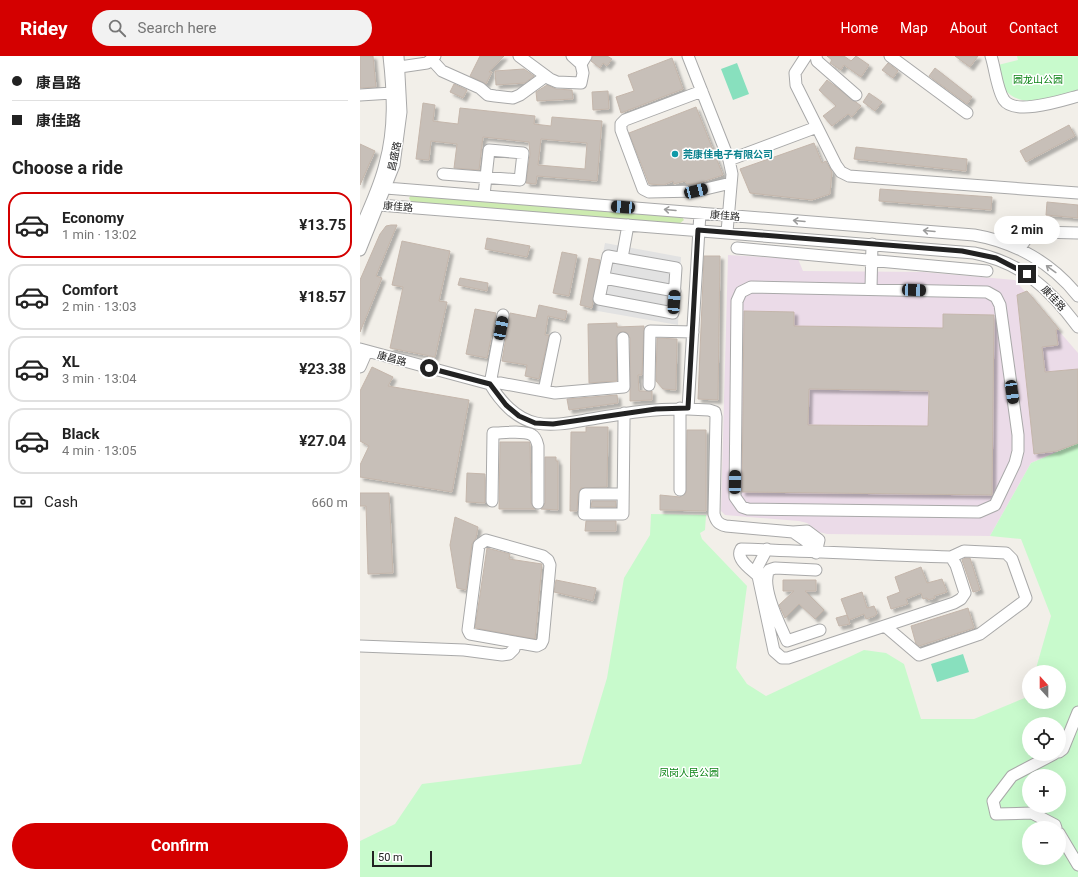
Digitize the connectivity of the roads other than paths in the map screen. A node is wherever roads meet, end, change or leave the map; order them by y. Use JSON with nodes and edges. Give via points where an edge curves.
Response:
{"nodes":[{"id":1,"x":389,"y":56,"type":"edge"},
{"id":2,"x":519,"y":56,"type":"edge"},
{"id":3,"x":572,"y":56,"type":"edge"},
{"id":4,"x":688,"y":56,"type":"edge"},
{"id":5,"x":806,"y":56,"type":"edge"},
{"id":6,"x":816,"y":56,"type":"edge"},
{"id":7,"x":890,"y":56,"type":"edge"},
{"id":8,"x":991,"y":56,"type":"edge"},
{"id":9,"x":433,"y":58,"type":"edge"},
{"id":10,"x":584,"y":60,"type":"edge"},
{"id":11,"x":396,"y":64,"type":"edge"},
{"id":12,"x":546,"y":76,"type":"junction"},
{"id":13,"x":702,"y":91,"type":"junction"},
{"id":14,"x":392,"y":93,"type":"junction"},
{"id":15,"x":856,"y":94,"type":"dead end"},
{"id":16,"x":360,"y":95,"type":"edge"},
{"id":17,"x":1078,"y":96,"type":"edge"},
{"id":18,"x":967,"y":114,"type":"dead end"},
{"id":19,"x":817,"y":127,"type":"junction"},
{"id":20,"x":729,"y":160,"type":"junction"},
{"id":21,"x":443,"y":174,"type":"dead end"},
{"id":22,"x":731,"y":183,"type":"junction"},
{"id":23,"x":386,"y":188,"type":"junction"},
{"id":24,"x":1078,"y":193,"type":"edge"},
{"id":25,"x":375,"y":194,"type":"junction"},
{"id":26,"x":484,"y":196,"type":"junction"},
{"id":27,"x":371,"y":209,"type":"edge"},
{"id":28,"x":700,"y":213,"type":"junction"},
{"id":29,"x":729,"y":215,"type":"junction"},
{"id":30,"x":628,"y":225,"type":"junction"},
{"id":31,"x":360,"y":230,"type":"edge"},
{"id":32,"x":698,"y":230,"type":"junction"},
{"id":33,"x":727,"y":232,"type":"junction"},
{"id":34,"x":1078,"y":233,"type":"edge"},
{"id":35,"x":872,"y":244,"type":"junction"},
{"id":36,"x":737,"y":248,"type":"dead end"},
{"id":37,"x":1019,"y":249,"type":"junction"},
{"id":38,"x":360,"y":250,"type":"edge"},
{"id":39,"x":622,"y":258,"type":"junction"},
{"id":40,"x":872,"y":260,"type":"junction"},
{"id":41,"x":987,"y":271,"type":"dead end"},
{"id":42,"x":604,"y":278,"type":"junction"},
{"id":43,"x":871,"y":289,"type":"junction"},
{"id":44,"x":675,"y":291,"type":"junction"},
{"id":45,"x":1078,"y":296,"type":"edge"},
{"id":46,"x":504,"y":315,"type":"dead end"},
{"id":47,"x":1078,"y":326,"type":"edge"},
{"id":48,"x":693,"y":332,"type":"junction"},
{"id":49,"x":555,"y":338,"type":"dead end"},
{"id":50,"x":623,"y":338,"type":"dead end"},
{"id":51,"x":364,"y":350,"type":"edge"},
{"id":52,"x":360,"y":367,"type":"edge"},
{"id":53,"x":490,"y":384,"type":"junction"},
{"id":54,"x":649,"y":385,"type":"dead end"},
{"id":55,"x":544,"y":391,"type":"junction"},
{"id":56,"x":684,"y":408,"type":"junction"},
{"id":57,"x":624,"y":414,"type":"junction"},
{"id":58,"x":519,"y":416,"type":"junction"},
{"id":59,"x":519,"y":433,"type":"junction"},
{"id":60,"x":680,"y":490,"type":"dead end"},
{"id":61,"x":623,"y":494,"type":"dead end"},
{"id":62,"x":492,"y":501,"type":"dead end"},
{"id":63,"x":538,"y":503,"type":"dead end"},
{"id":64,"x":767,"y":549,"type":"junction"},
{"id":65,"x":816,"y":553,"type":"junction"},
{"id":66,"x":951,"y":557,"type":"junction"},
{"id":67,"x":816,"y":570,"type":"dead end"},
{"id":68,"x":758,"y":576,"type":"junction"},
{"id":69,"x":885,"y":626,"type":"junction"},
{"id":70,"x":782,"y":630,"type":"junction"},
{"id":71,"x":820,"y":630,"type":"dead end"},
{"id":72,"x":770,"y":634,"type":"junction"},
{"id":73,"x":515,"y":642,"type":"junction"},
{"id":74,"x":360,"y":646,"type":"edge"},
{"id":75,"x":1078,"y":712,"type":"edge"},
{"id":76,"x":1066,"y":742,"type":"edge"},
{"id":77,"x":1041,"y":761,"type":"edge"},
{"id":78,"x":1047,"y":821,"type":"edge"},
{"id":79,"x":1066,"y":845,"type":"edge"},
{"id":80,"x":1078,"y":865,"type":"edge"}],
"edges":[{"from":1,"to":11,"type":"street","name":"昌盛路"},
{"from":2,"to":12,"type":"street"},
{"from":3,"to":10,"type":"street"},
{"from":4,"to":13,"type":"street"},
{"from":5,"to":19,"type":"street","via":[[798,67],[795,79]]},
{"from":6,"to":15,"type":"street","via":[[818,61]]},
{"from":7,"to":18,"type":"street"},
{"from":8,"to":17,"type":"street","via":[[1002,97],[1010,105],[1041,106]]},
{"from":9,"to":11,"type":"street","via":[[418,65]]},
{"from":9,"to":12,"type":"street","via":[[442,70],[480,88],[488,95],[513,98]]},
{"from":10,"to":12,"type":"street","via":[[581,83],[557,82]]},
{"from":11,"to":14,"type":"street","name":"昌盛路"},
{"from":11,"to":23,"type":"street","name":"昌盛路","via":[[401,112],[394,165]]},
{"from":13,"to":20,"type":"street"},
{"from":13,"to":22,"type":"street","via":[[625,120],[621,124],[621,130],[644,189],[649,192],[696,191]]},
{"from":14,"to":16,"type":"street"},
{"from":14,"to":25,"type":"street","name":"昌盛路","via":[[389,146]]},
{"from":19,"to":20,"type":"street"},
{"from":19,"to":24,"type":"street","via":[[836,165],[841,172],[849,176]]},
{"from":20,"to":22,"type":"street"},
{"from":21,"to":26,"type":"street","via":[[486,178]]},
{"from":22,"to":29,"type":"street"},
{"from":23,"to":25,"type":"street","name":"康佳路"},
{"from":23,"to":26,"type":"street","name":"康佳路"},
{"from":23,"to":27,"type":"street","name":"昌盛路"},
{"from":25,"to":27,"type":"street","name":"康佳路"},
{"from":28,"to":26,"type":"street","name":"康佳路","one_way":true},
{"from":27,"to":30,"type":"street","name":"康佳路"},
{"from":27,"to":31,"type":"street","name":"昌盛路"},
{"from":27,"to":38,"type":"street","name":"昌盛路"},
{"from":28,"to":29,"type":"street","name":"康佳路"},
{"from":28,"to":32,"type":"street"},
{"from":29,"to":33,"type":"street"},
{"from":37,"to":29,"type":"street","name":"康佳路","one_way":true,"via":[[974,235]]},
{"from":30,"to":32,"type":"street","name":"康佳路"},
{"from":30,"to":39,"type":"street"},
{"from":32,"to":33,"type":"street","name":"康佳路"},
{"from":32,"to":48,"type":"street"},
{"from":33,"to":35,"type":"street","name":"康佳路"},
{"from":34,"to":37,"type":"street","via":[[1038,232],[1027,238]]},
{"from":35,"to":40,"type":"street"},
{"from":35,"to":47,"type":"street","name":"康佳路","via":[[962,251],[996,258],[1027,274],[1045,287]]},
{"from":36,"to":40,"type":"street"},
{"from":45,"to":37,"type":"street","name":"康佳路","one_way":true,"via":[[1056,272]]},
{"from":39,"to":42,"type":"street","via":[[608,256]]},
{"from":39,"to":44,"type":"street","via":[[676,268]]},
{"from":40,"to":41,"type":"street"},
{"from":40,"to":43,"type":"street"},
{"from":42,"to":44,"type":"street"},
{"from":42,"to":44,"type":"street","via":[[599,299],[673,313]]},
{"from":43,"to":43,"type":"street","via":[[987,292],[996,297],[1000,305],[1018,451],[1015,463],[994,505],[979,512],[742,507],[735,497],[737,301],[741,292],[751,287]]},
{"from":46,"to":53,"type":"street"},
{"from":48,"to":54,"type":"street","via":[[650,331]]},
{"from":48,"to":56,"type":"street"},
{"from":49,"to":55,"type":"street"},
{"from":50,"to":55,"type":"street","name":"康昌路","via":[[624,387],[555,393]]},
{"from":51,"to":52,"type":"street"},
{"from":51,"to":53,"type":"street","name":"康昌路"},
{"from":53,"to":55,"type":"street","name":"康昌路","via":[[500,383]]},
{"from":53,"to":58,"type":"street","via":[[499,399]]},
{"from":56,"to":57,"type":"street"},
{"from":56,"to":60,"type":"street"},
{"from":56,"to":65,"type":"street","via":[[715,412],[716,520],[726,526],[807,531],[818,540]]},
{"from":57,"to":58,"type":"street","via":[[553,424],[535,423]]},
{"from":57,"to":61,"type":"street"},
{"from":58,"to":59,"type":"street"},
{"from":59,"to":62,"type":"street","via":[[493,433]]},
{"from":59,"to":63,"type":"street","via":[[532,435],[538,446]]},
{"from":64,"to":65,"type":"street"},
{"from":64,"to":68,"type":"street","via":[[758,566]]},
{"from":64,"to":68,"type":"street","via":[[740,549],[738,552],[739,557]]},
{"from":65,"to":66,"type":"street"},
{"from":66,"to":69,"type":"street","via":[[964,588],[961,600]]},
{"from":66,"to":69,"type":"street","via":[[964,551],[1006,553],[1012,559],[1026,592],[1026,598],[980,634],[919,655]]},
{"from":67,"to":70,"type":"street","via":[[775,568],[769,570],[766,575],[772,610]]},
{"from":68,"to":72,"type":"street"},
{"from":69,"to":72,"type":"street","via":[[788,658],[774,651]]},
{"from":70,"to":71,"type":"street","via":[[787,641]]},
{"from":70,"to":72,"type":"street"},
{"from":73,"to":73,"type":"street","via":[[537,646],[544,640],[550,565],[543,556],[486,540],[479,545],[468,630],[470,634]]},
{"from":73,"to":74,"type":"street","via":[[510,654],[502,655],[457,649]]},
{"from":75,"to":76,"type":"street"},
{"from":77,"to":78,"type":"street","via":[[1012,776],[994,801],[996,814],[1032,812]]},
{"from":79,"to":80,"type":"street"}]}
